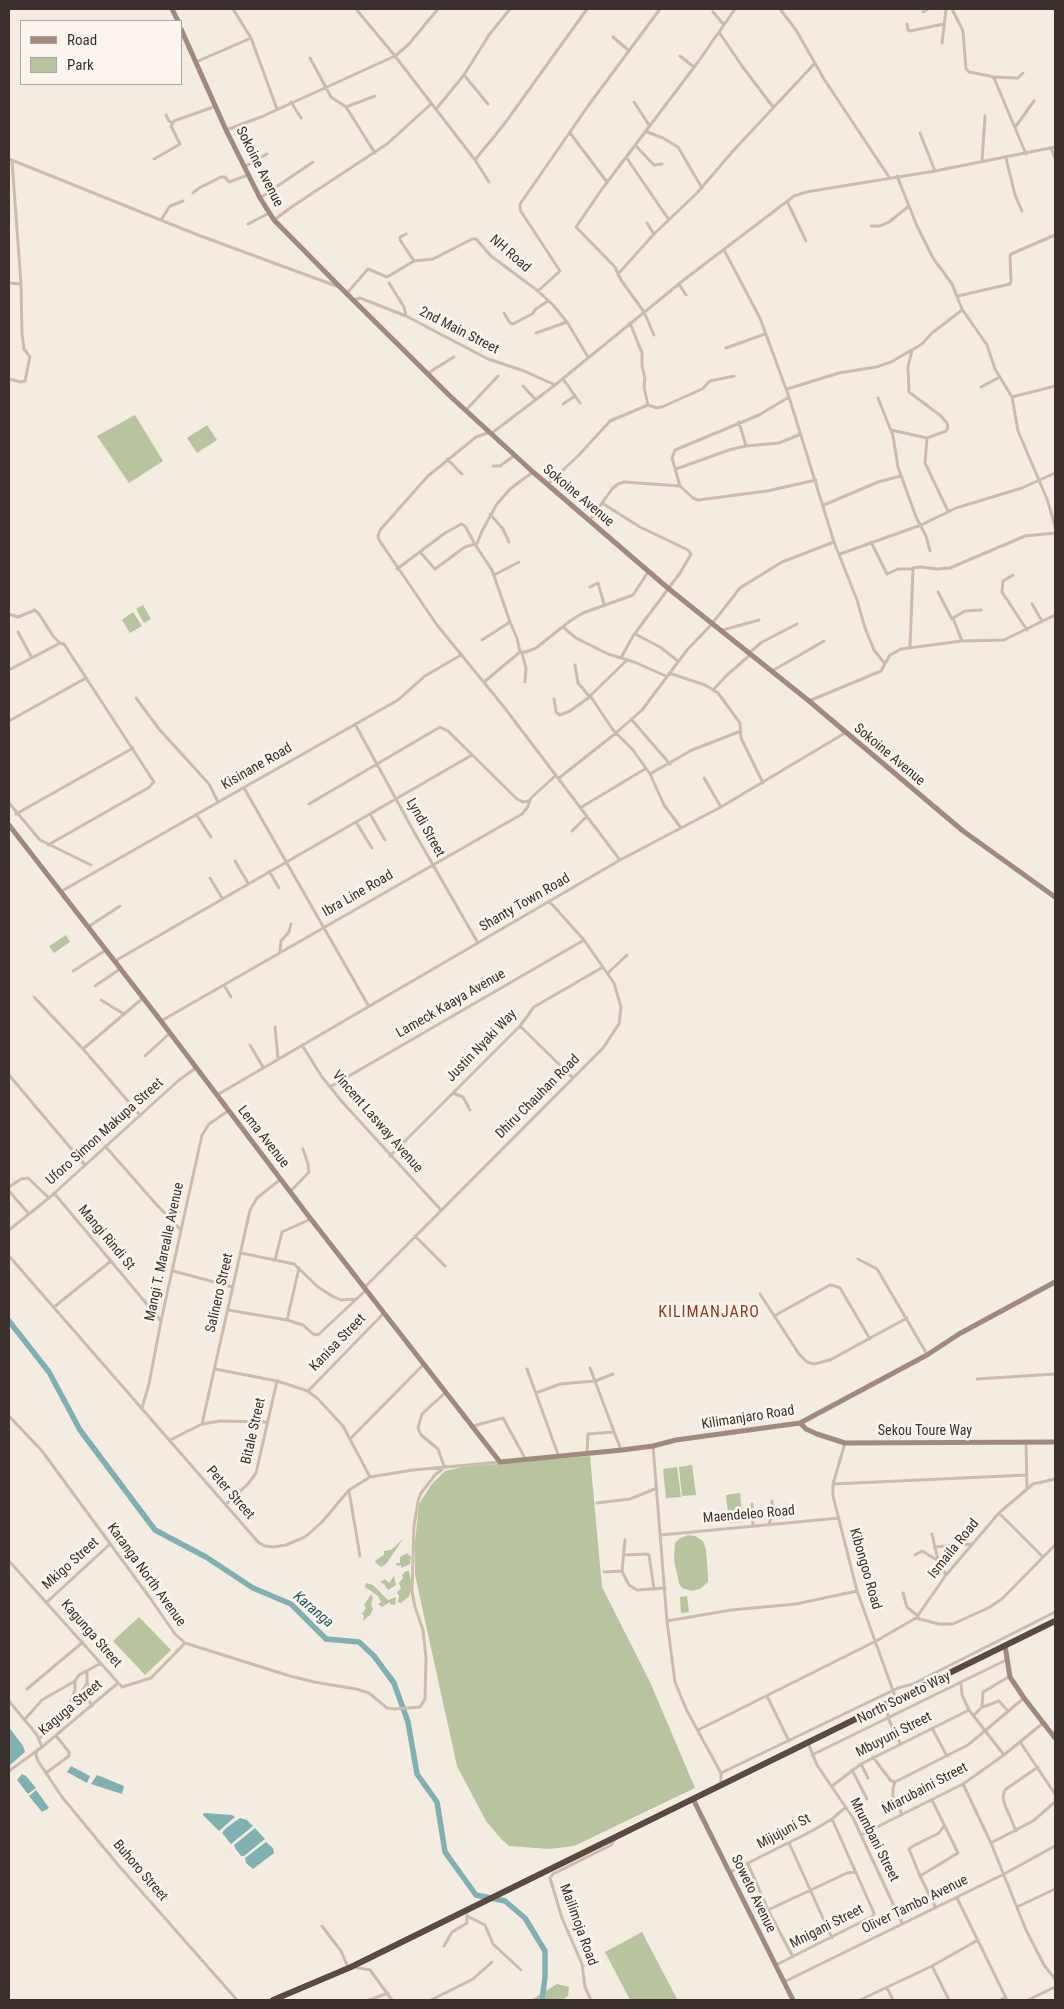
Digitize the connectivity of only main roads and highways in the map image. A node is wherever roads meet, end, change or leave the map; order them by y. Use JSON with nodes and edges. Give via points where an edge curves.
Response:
{"nodes":[{"id":1,"x":1055,"y":1621,"type":"edge"},
{"id":2,"x":273,"y":2000,"type":"edge"}],
"edges":[{"from":1,"to":2,"type":"highway","via":[[500,1892],[466,1913]]}]}
